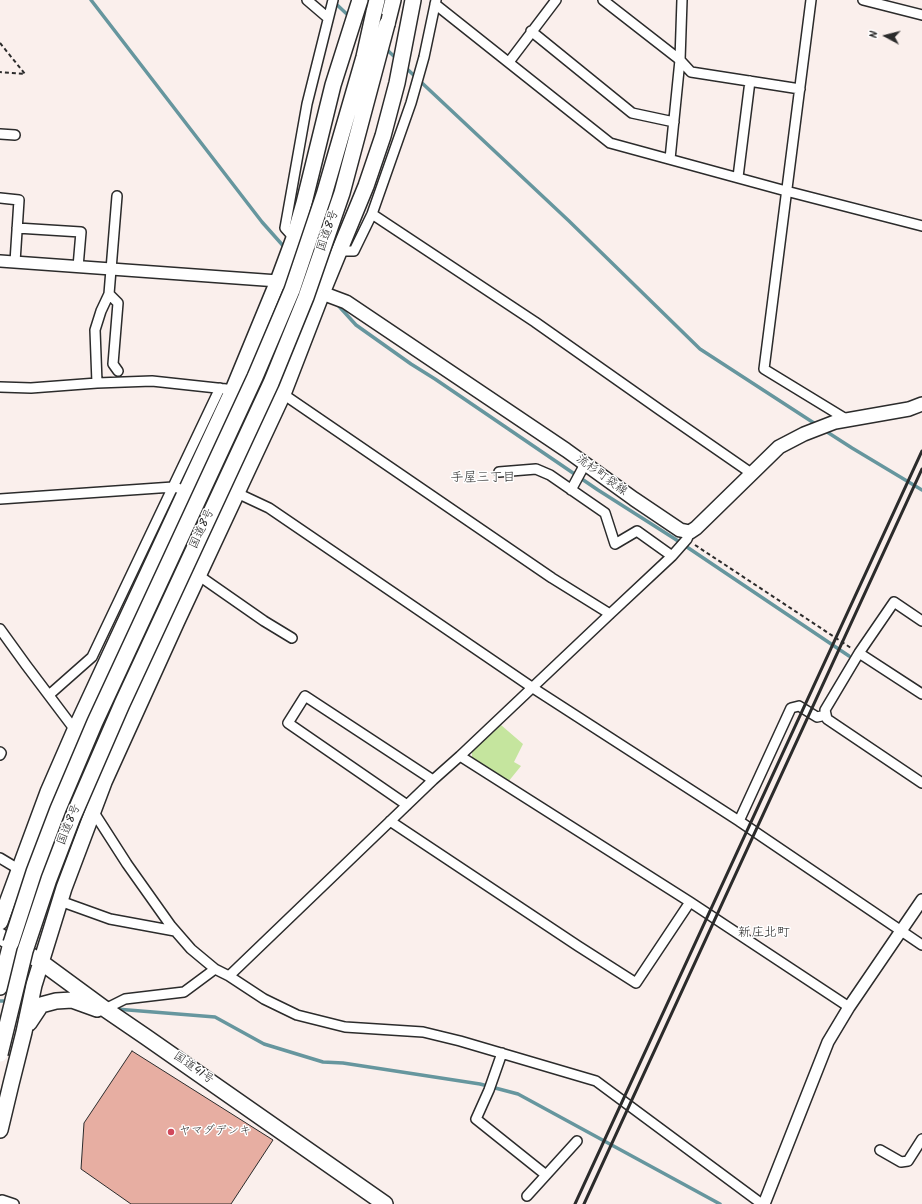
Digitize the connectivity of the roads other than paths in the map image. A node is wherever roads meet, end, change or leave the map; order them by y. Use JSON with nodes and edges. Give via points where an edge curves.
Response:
{"nodes":[{"id":1,"x":307,"y":0,"type":"edge"},
{"id":2,"x":334,"y":0,"type":"edge"},
{"id":3,"x":360,"y":0,"type":"edge"},
{"id":4,"x":377,"y":0,"type":"edge"},
{"id":5,"x":393,"y":0,"type":"edge"},
{"id":6,"x":413,"y":0,"type":"edge"},
{"id":7,"x":556,"y":0,"type":"edge"},
{"id":8,"x":603,"y":0,"type":"edge"},
{"id":9,"x":682,"y":0,"type":"edge"},
{"id":10,"x":811,"y":0,"type":"edge"},
{"id":11,"x":863,"y":0,"type":"edge"},
{"id":12,"x":435,"y":2,"type":"edge"},
{"id":13,"x":922,"y":15,"type":"edge"},
{"id":14,"x":328,"y":18,"type":"junction"},
{"id":15,"x":532,"y":31,"type":"junction"},
{"id":16,"x":680,"y":60,"type":"junction"},
{"id":17,"x":509,"y":62,"type":"junction"},
{"id":18,"x":750,"y":81,"type":"junction"},
{"id":19,"x":800,"y":89,"type":"junction"},
{"id":20,"x":674,"y":122,"type":"junction"},
{"id":21,"x":0,"y":134,"type":"edge"},
{"id":22,"x":15,"y":135,"type":"dead end"},
{"id":23,"x":670,"y":159,"type":"junction"},
{"id":24,"x":738,"y":177,"type":"junction"},
{"id":25,"x":786,"y":190,"type":"junction"},
{"id":26,"x":117,"y":196,"type":"dead end"},
{"id":27,"x":0,"y":198,"type":"edge"},
{"id":28,"x":372,"y":214,"type":"junction"},
{"id":29,"x":922,"y":226,"type":"edge"},
{"id":30,"x":17,"y":228,"type":"junction"},
{"id":31,"x":294,"y":238,"type":"junction"},
{"id":32,"x":340,"y":251,"type":"junction"},
{"id":33,"x":0,"y":261,"type":"edge"},
{"id":34,"x":15,"y":262,"type":"junction"},
{"id":35,"x":78,"y":267,"type":"junction"},
{"id":36,"x":111,"y":269,"type":"junction"},
{"id":37,"x":278,"y":281,"type":"junction"},
{"id":38,"x":322,"y":293,"type":"junction"},
{"id":39,"x":109,"y":294,"type":"junction"},
{"id":40,"x":118,"y":372,"type":"dead end"},
{"id":41,"x":97,"y":382,"type":"junction"},
{"id":42,"x":0,"y":387,"type":"edge"},
{"id":43,"x":227,"y":389,"type":"junction"},
{"id":44,"x":283,"y":394,"type":"junction"},
{"id":45,"x":922,"y":404,"type":"edge"},
{"id":46,"x":840,"y":420,"type":"junction"},
{"id":47,"x":584,"y":467,"type":"junction"},
{"id":48,"x":499,"y":472,"type":"dead end"},
{"id":49,"x":751,"y":473,"type":"junction"},
{"id":50,"x":573,"y":486,"type":"junction"},
{"id":51,"x":179,"y":488,"type":"junction"},
{"id":52,"x":237,"y":493,"type":"junction"},
{"id":53,"x":0,"y":499,"type":"edge"},
{"id":54,"x":688,"y":536,"type":"junction"},
{"id":55,"x":672,"y":556,"type":"junction"},
{"id":56,"x":198,"y":575,"type":"junction"},
{"id":57,"x":610,"y":614,"type":"junction"},
{"id":58,"x":922,"y":621,"type":"edge"},
{"id":59,"x":0,"y":629,"type":"edge"},
{"id":60,"x":292,"y":638,"type":"dead end"},
{"id":61,"x":859,"y":653,"type":"junction"},
{"id":62,"x":533,"y":688,"type":"junction"},
{"id":63,"x":922,"y":694,"type":"edge"},
{"id":64,"x":49,"y":696,"type":"junction"},
{"id":65,"x":826,"y":715,"type":"junction"},
{"id":66,"x":75,"y":730,"type":"junction"},
{"id":67,"x":0,"y":752,"type":"edge"},
{"id":68,"x":0,"y":755,"type":"edge"},
{"id":69,"x":460,"y":756,"type":"junction"},
{"id":70,"x":433,"y":780,"type":"junction"},
{"id":71,"x":922,"y":782,"type":"edge"},
{"id":72,"x":407,"y":805,"type":"junction"},
{"id":73,"x":93,"y":811,"type":"junction"},
{"id":74,"x":390,"y":821,"type":"junction"},
{"id":75,"x":739,"y":821,"type":"junction"},
{"id":76,"x":0,"y":858,"type":"edge"},
{"id":77,"x":20,"y":870,"type":"junction"},
{"id":78,"x":60,"y":900,"type":"junction"},
{"id":79,"x":922,"y":900,"type":"edge"},
{"id":80,"x":690,"y":902,"type":"junction"},
{"id":81,"x":0,"y":922,"type":"edge"},
{"id":82,"x":175,"y":931,"type":"junction"},
{"id":83,"x":901,"y":931,"type":"junction"},
{"id":84,"x":0,"y":936,"type":"edge"},
{"id":85,"x":922,"y":945,"type":"edge"},
{"id":86,"x":41,"y":962,"type":"junction"},
{"id":87,"x":215,"y":969,"type":"junction"},
{"id":88,"x":229,"y":976,"type":"junction"},
{"id":89,"x":0,"y":987,"type":"edge"},
{"id":90,"x":849,"y":1007,"type":"junction"},
{"id":91,"x":109,"y":1012,"type":"junction"},
{"id":92,"x":24,"y":1032,"type":"junction"},
{"id":93,"x":502,"y":1053,"type":"junction"},
{"id":94,"x":0,"y":1054,"type":"edge"},
{"id":95,"x":0,"y":1130,"type":"edge"},
{"id":96,"x":922,"y":1139,"type":"edge"},
{"id":97,"x":577,"y":1141,"type":"dead end"},
{"id":98,"x":880,"y":1150,"type":"dead end"},
{"id":99,"x":546,"y":1175,"type":"junction"},
{"id":100,"x":527,"y":1196,"type":"dead end"},
{"id":101,"x":2,"y":1200,"type":"dead end"},
{"id":102,"x":14,"y":1204,"type":"edge"},
{"id":103,"x":385,"y":1204,"type":"edge"},
{"id":104,"x":763,"y":1204,"type":"edge"}],
"edges":[{"from":1,"to":14,"type":"street"},
{"from":2,"to":14,"type":"street"},
{"from":3,"to":31,"type":"highway","via":[[333,85]]},
{"from":4,"to":89,"type":"highway","name":"国道8号","bridge":true,"via":[[364,57],[324,195],[292,290],[255,377],[95,722],[58,809],[34,872]]},
{"from":5,"to":94,"type":"highway","name":"国道8号","bridge":true,"via":[[342,193],[306,297],[271,383],[122,704],[72,819],[25,951]]},
{"from":6,"to":32,"type":"highway","via":[[397,83],[383,136]]},
{"from":7,"to":15,"type":"street"},
{"from":8,"to":16,"type":"street"},
{"from":9,"to":16,"type":"street"},
{"from":10,"to":19,"type":"street"},
{"from":11,"to":13,"type":"street"},
{"from":12,"to":17,"type":"street"},
{"from":12,"to":28,"type":"street","via":[[411,103]]},
{"from":14,"to":31,"type":"street","via":[[307,104],[285,228]]},
{"from":15,"to":17,"type":"street"},
{"from":15,"to":20,"type":"street","via":[[632,113]]},
{"from":16,"to":18,"type":"street","via":[[691,72]]},
{"from":16,"to":20,"type":"street"},
{"from":17,"to":23,"type":"street","via":[[610,143]]},
{"from":18,"to":19,"type":"street"},
{"from":18,"to":24,"type":"street"},
{"from":19,"to":25,"type":"street"},
{"from":20,"to":23,"type":"street"},
{"from":21,"to":22,"type":"street"},
{"from":23,"to":24,"type":"street"},
{"from":24,"to":25,"type":"street"},
{"from":25,"to":29,"type":"street"},
{"from":25,"to":46,"type":"street","via":[[764,369]]},
{"from":26,"to":36,"type":"street"},
{"from":27,"to":30,"type":"street","via":[[19,200]]},
{"from":28,"to":32,"type":"street","via":[[354,251]]},
{"from":28,"to":49,"type":"street","via":[[535,322]]},
{"from":30,"to":34,"type":"street"},
{"from":30,"to":35,"type":"street","via":[[81,232]]},
{"from":31,"to":37,"type":"highway"},
{"from":32,"to":38,"type":"highway"},
{"from":33,"to":34,"type":"street"},
{"from":34,"to":35,"type":"street"},
{"from":35,"to":36,"type":"street"},
{"from":36,"to":37,"type":"street"},
{"from":36,"to":39,"type":"street"},
{"from":37,"to":38,"type":"main road","name":"流杉町袋線"},
{"from":37,"to":43,"type":"highway"},
{"from":38,"to":44,"type":"highway"},
{"from":38,"to":47,"type":"main road","name":"流杉町袋線","via":[[346,302]]},
{"from":39,"to":40,"type":"street","via":[[118,303],[113,364]]},
{"from":39,"to":41,"type":"street","via":[[95,330]]},
{"from":41,"to":42,"type":"street","via":[[31,388]]},
{"from":41,"to":43,"type":"street","via":[[152,380]]},
{"from":43,"to":51,"type":"highway"},
{"from":44,"to":52,"type":"highway"},
{"from":44,"to":57,"type":"street","via":[[552,578]]},
{"from":45,"to":46,"type":"main road","via":[[909,409]]},
{"from":46,"to":49,"type":"main road","via":[[778,447]]},
{"from":47,"to":50,"type":"street"},
{"from":47,"to":54,"type":"main road","name":"流杉町袋線"},
{"from":48,"to":50,"type":"street","via":[[536,469]]},
{"from":49,"to":54,"type":"main road"},
{"from":50,"to":55,"type":"street","via":[[604,513],[616,544],[637,531]]},
{"from":51,"to":53,"type":"street"},
{"from":51,"to":64,"type":"street","via":[[92,657]]},
{"from":51,"to":66,"type":"highway"},
{"from":52,"to":56,"type":"highway"},
{"from":52,"to":62,"type":"street","via":[[269,508]]},
{"from":54,"to":55,"type":"street"},
{"from":55,"to":57,"type":"street"},
{"from":56,"to":60,"type":"street"},
{"from":56,"to":73,"type":"highway"},
{"from":57,"to":62,"type":"street"},
{"from":58,"to":61,"type":"street","via":[[894,602]]},
{"from":59,"to":64,"type":"street"},
{"from":61,"to":63,"type":"street"},
{"from":61,"to":65,"type":"street","via":[[825,710]]},
{"from":62,"to":69,"type":"street"},
{"from":62,"to":75,"type":"street"},
{"from":64,"to":66,"type":"street"},
{"from":65,"to":71,"type":"street","via":[[827,719]]},
{"from":65,"to":75,"type":"street","via":[[817,717],[799,706],[791,708]]},
{"from":66,"to":77,"type":"highway","via":[[48,792]]},
{"from":67,"to":68,"type":"street"},
{"from":69,"to":70,"type":"street"},
{"from":69,"to":80,"type":"street"},
{"from":70,"to":72,"type":"street"},
{"from":70,"to":72,"type":"street","via":[[305,696],[288,724]]},
{"from":72,"to":74,"type":"street"},
{"from":73,"to":78,"type":"highway"},
{"from":73,"to":82,"type":"street"},
{"from":74,"to":80,"type":"street","via":[[636,983]]},
{"from":74,"to":88,"type":"street"},
{"from":75,"to":83,"type":"street"},
{"from":76,"to":77,"type":"street"},
{"from":77,"to":81,"type":"highway"},
{"from":78,"to":82,"type":"street","via":[[110,919]]},
{"from":78,"to":86,"type":"highway"},
{"from":79,"to":83,"type":"street"},
{"from":80,"to":90,"type":"street"},
{"from":82,"to":87,"type":"street","via":[[191,949]]},
{"from":83,"to":85,"type":"street"},
{"from":83,"to":90,"type":"street"},
{"from":84,"to":86,"type":"highway","name":"国道41号"},
{"from":86,"to":91,"type":"highway","name":"国道41号"},
{"from":86,"to":92,"type":"highway"},
{"from":87,"to":88,"type":"street"},
{"from":87,"to":91,"type":"street","via":[[184,992],[125,998]]},
{"from":88,"to":93,"type":"street","via":[[264,999],[297,1015],[345,1027],[423,1032]]},
{"from":90,"to":104,"type":"street","via":[[828,1042]]},
{"from":91,"to":92,"type":"highway","via":[[72,1000],[56,1001],[41,1005]]},
{"from":91,"to":103,"type":"highway","name":"国道41号"},
{"from":92,"to":95,"type":"highway"},
{"from":93,"to":99,"type":"street","via":[[476,1119]]},
{"from":93,"to":104,"type":"street","via":[[596,1081]]},
{"from":96,"to":98,"type":"street","via":[[908,1161],[901,1162]]},
{"from":97,"to":99,"type":"street"},
{"from":99,"to":100,"type":"street"},
{"from":101,"to":102,"type":"street"}]}
